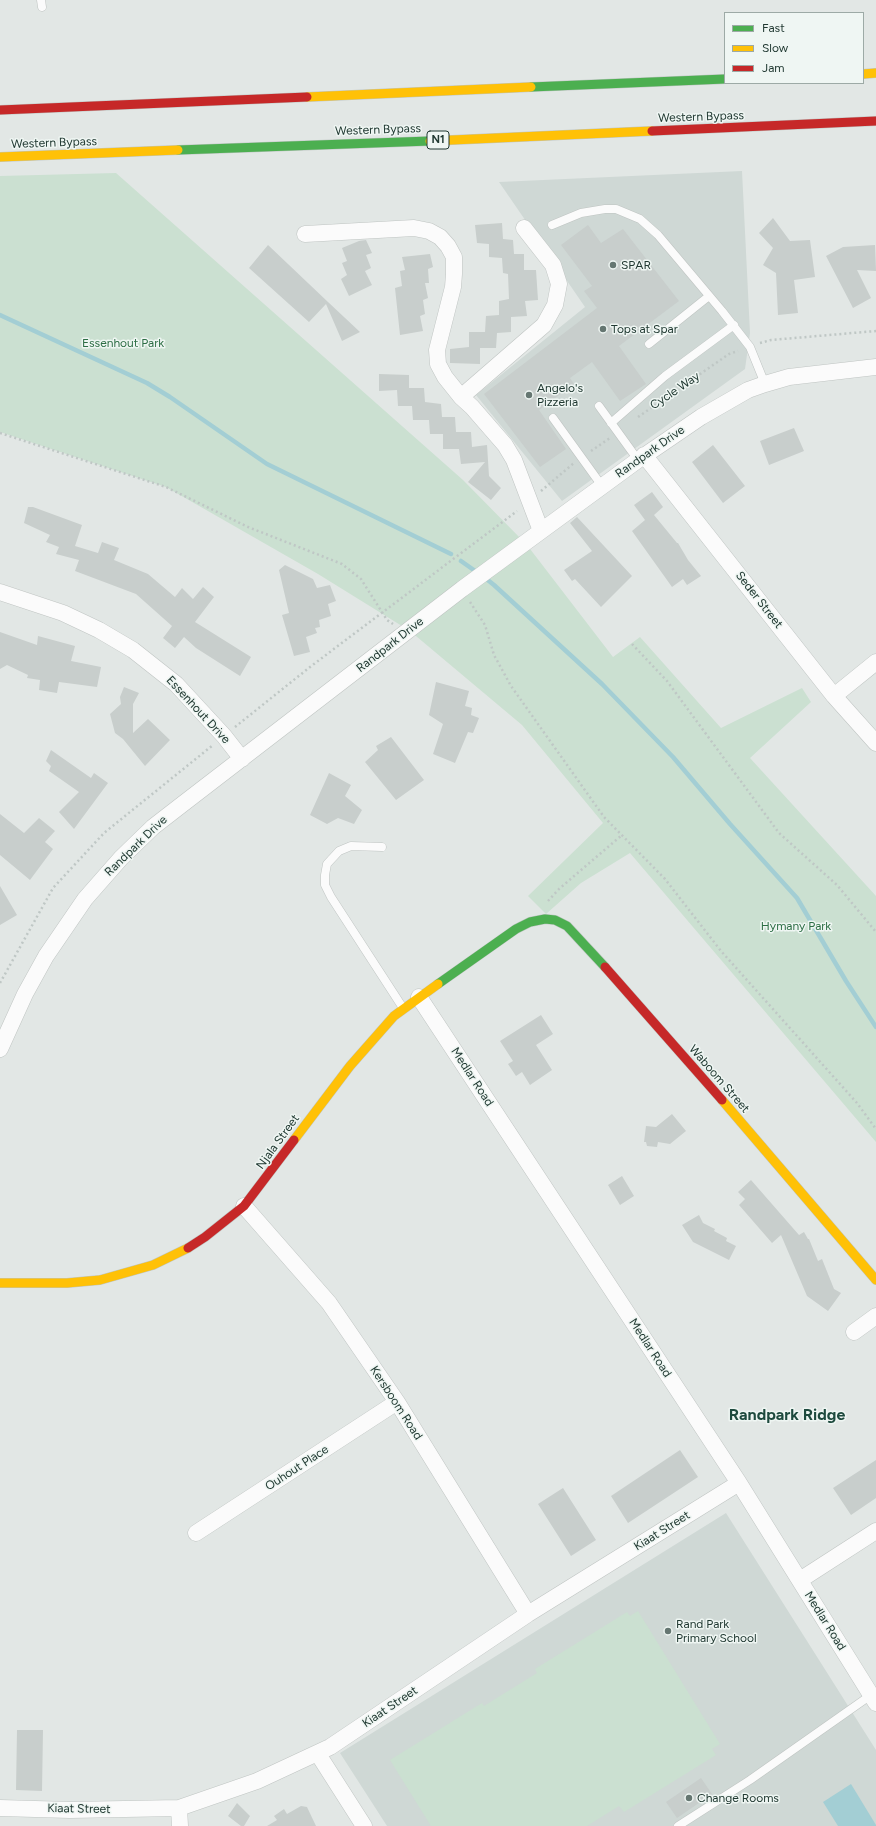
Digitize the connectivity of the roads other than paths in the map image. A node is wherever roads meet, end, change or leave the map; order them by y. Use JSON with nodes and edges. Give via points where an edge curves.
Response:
{"nodes":[{"id":1,"x":876,"y":73,"type":"edge"},
{"id":2,"x":864,"y":74,"type":"edge"},
{"id":3,"x":724,"y":79,"type":"edge"},
{"id":4,"x":0,"y":110,"type":"edge"},
{"id":5,"x":876,"y":121,"type":"edge"},
{"id":6,"x":0,"y":157,"type":"edge"},
{"id":7,"x":552,"y":225,"type":"dead end"},
{"id":8,"x":524,"y":228,"type":"dead end"},
{"id":9,"x":305,"y":234,"type":"dead end"},
{"id":10,"x":709,"y":296,"type":"junction"},
{"id":11,"x":734,"y":325,"type":"junction"},
{"id":12,"x":650,"y":344,"type":"dead end"},
{"id":13,"x":876,"y":367,"type":"edge"},
{"id":14,"x":765,"y":384,"type":"junction"},
{"id":15,"x":461,"y":397,"type":"junction"},
{"id":16,"x":599,"y":406,"type":"dead end"},
{"id":17,"x":553,"y":418,"type":"dead end"},
{"id":18,"x":611,"y":423,"type":"junction"},
{"id":19,"x":641,"y":458,"type":"junction"},
{"id":20,"x":602,"y":486,"type":"junction"},
{"id":21,"x":541,"y":531,"type":"junction"},
{"id":22,"x":0,"y":592,"type":"edge"},
{"id":23,"x":876,"y":662,"type":"edge"},
{"id":24,"x":834,"y":696,"type":"junction"},
{"id":25,"x":876,"y":743,"type":"edge"},
{"id":26,"x":242,"y":759,"type":"junction"},
{"id":27,"x":382,"y":847,"type":"dead end"},
{"id":28,"x":530,"y":922,"type":"joint"},
{"id":29,"x":419,"y":997,"type":"junction"},
{"id":30,"x":404,"y":1009,"type":"junction"},
{"id":31,"x":0,"y":1049,"type":"edge"},
{"id":32,"x":244,"y":1206,"type":"junction"},
{"id":33,"x":876,"y":1280,"type":"edge"},
{"id":34,"x":0,"y":1283,"type":"edge"},
{"id":35,"x":876,"y":1316,"type":"edge"},
{"id":36,"x":854,"y":1332,"type":"dead end"},
{"id":37,"x":397,"y":1402,"type":"junction"},
{"id":38,"x":739,"y":1483,"type":"junction"},
{"id":39,"x":876,"y":1531,"type":"edge"},
{"id":40,"x":196,"y":1533,"type":"dead end"},
{"id":41,"x":800,"y":1580,"type":"junction"},
{"id":42,"x":528,"y":1614,"type":"junction"},
{"id":43,"x":874,"y":1699,"type":"edge"},
{"id":44,"x":318,"y":1754,"type":"junction"},
{"id":45,"x":0,"y":1808,"type":"edge"},
{"id":46,"x":180,"y":1808,"type":"junction"},
{"id":47,"x":180,"y":1826,"type":"edge"},
{"id":48,"x":364,"y":1826,"type":"edge"},
{"id":49,"x":678,"y":1826,"type":"edge"}],
"edges":[{"from":1,"to":2,"type":"main road"},
{"from":3,"to":4,"type":"main road"},
{"from":5,"to":6,"type":"main road","name":"Western Bypass","number":"N1"},
{"from":7,"to":10,"type":"lane","via":[[565,218],[593,211],[616,209],[627,212],[640,219],[658,235]]},
{"from":8,"to":15,"type":"street","via":[[553,266],[559,284],[555,305],[544,326]]},
{"from":9,"to":15,"type":"street","via":[[414,228],[429,231],[440,237],[454,257],[454,274],[437,350],[438,364]]},
{"from":10,"to":11,"type":"lane"},
{"from":10,"to":12,"type":"lane"},
{"from":11,"to":14,"type":"lane","via":[[750,347]]},
{"from":11,"to":18,"type":"lane","via":[[665,376]]},
{"from":13,"to":14,"type":"street","name":"Randpark Drive","via":[[789,377]]},
{"from":14,"to":19,"type":"street","name":"Randpark Drive","via":[[748,390],[701,417]]},
{"from":15,"to":21,"type":"street","via":[[505,445],[514,460]]},
{"from":16,"to":18,"type":"lane"},
{"from":17,"to":20,"type":"lane"},
{"from":18,"to":19,"type":"lane"},
{"from":19,"to":20,"type":"street","name":"Randpark Drive"},
{"from":19,"to":24,"type":"street","name":"Seder Street"},
{"from":20,"to":21,"type":"street","name":"Randpark Drive"},
{"from":21,"to":26,"type":"street","name":"Randpark Drive"},
{"from":22,"to":26,"type":"street","name":"Essenhout Drive","via":[[63,613],[100,630],[132,650],[176,684]]},
{"from":23,"to":24,"type":"street"},
{"from":24,"to":25,"type":"street","name":"Seder Street"},
{"from":26,"to":31,"type":"street","name":"Randpark Drive","via":[[153,827],[85,899],[46,956],[21,1001]]},
{"from":27,"to":30,"type":"lane","via":[[351,846],[339,851],[327,864],[325,885]]},
{"from":28,"to":29,"type":"main road","name":"Njala Street","via":[[503,937]]},
{"from":28,"to":33,"type":"main road","name":"Waboom Street","via":[[555,920],[576,934]]},
{"from":29,"to":30,"type":"main road","name":"Njala Street"},
{"from":29,"to":38,"type":"street","name":"Medlar Road"},
{"from":30,"to":32,"type":"main road","name":"Njala Street","via":[[377,1034],[350,1066]]},
{"from":32,"to":34,"type":"main road","name":"Njala Street","via":[[188,1248],[146,1267],[100,1280],[67,1283]]},
{"from":32,"to":37,"type":"street","name":"Kersboom Road","via":[[329,1303]]},
{"from":35,"to":36,"type":"street"},
{"from":37,"to":40,"type":"street","name":"Ouhout Place"},
{"from":37,"to":42,"type":"street","name":"Kersboom Road"},
{"from":38,"to":41,"type":"street","name":"Medlar Road"},
{"from":38,"to":42,"type":"street","name":"Kiaat Street"},
{"from":39,"to":41,"type":"street"},
{"from":41,"to":43,"type":"street","name":"Medlar Road"},
{"from":42,"to":44,"type":"street","name":"Kiaat Street"},
{"from":43,"to":49,"type":"lane"},
{"from":44,"to":46,"type":"street","name":"Kiaat Street","via":[[257,1781]]},
{"from":44,"to":48,"type":"street"},
{"from":45,"to":46,"type":"street","name":"Kiaat Street"},
{"from":46,"to":47,"type":"street"}]}
